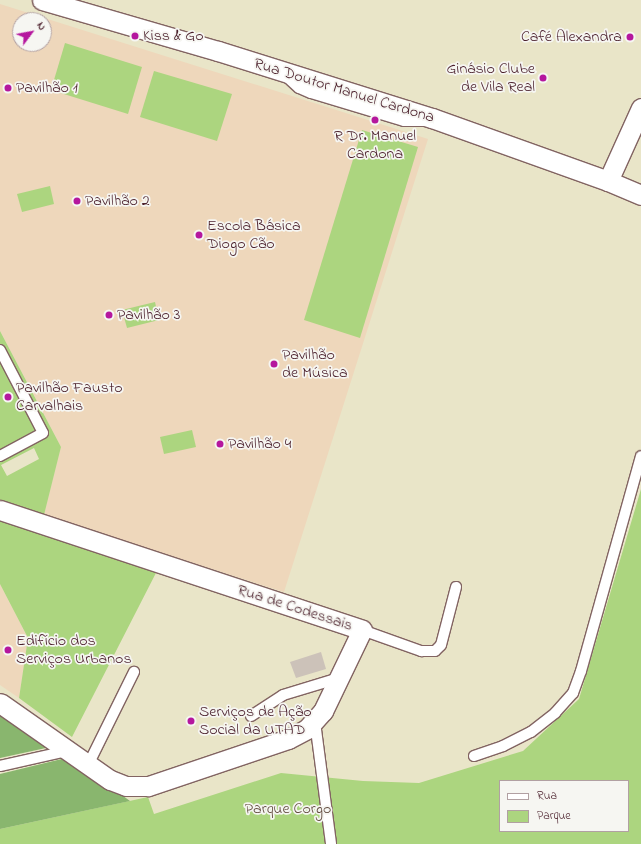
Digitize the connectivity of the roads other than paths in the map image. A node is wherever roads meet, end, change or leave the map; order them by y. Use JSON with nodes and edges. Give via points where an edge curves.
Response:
{"nodes":[{"id":1,"x":42,"y":0,"type":"edge"},
{"id":2,"x":641,"y":108,"type":"edge"},
{"id":3,"x":608,"y":180,"type":"junction"},
{"id":4,"x":641,"y":195,"type":"edge"},
{"id":5,"x":0,"y":350,"type":"edge"},
{"id":6,"x":0,"y":456,"type":"edge"},
{"id":7,"x":641,"y":456,"type":"edge"},
{"id":8,"x":0,"y":510,"type":"edge"},
{"id":9,"x":456,"y":587,"type":"dead end"},
{"id":10,"x":362,"y":630,"type":"junction"},
{"id":11,"x":134,"y":672,"type":"dead end"},
{"id":12,"x":339,"y":678,"type":"junction"},
{"id":13,"x":0,"y":702,"type":"edge"},
{"id":14,"x":252,"y":716,"type":"dead end"},
{"id":15,"x":315,"y":722,"type":"junction"},
{"id":16,"x":67,"y":751,"type":"junction"},
{"id":17,"x":474,"y":756,"type":"dead end"},
{"id":18,"x":88,"y":765,"type":"junction"},
{"id":19,"x":0,"y":766,"type":"edge"},
{"id":20,"x":331,"y":844,"type":"edge"}],
"edges":[{"from":1,"to":3,"type":"street","name":"Rua Doutor Manuel Cardona","via":[[432,118]]},
{"from":2,"to":3,"type":"street"},
{"from":3,"to":4,"type":"street","name":"Rua Doutor Manuel Cardona"},
{"from":5,"to":6,"type":"lane","via":[[43,433]]},
{"from":7,"to":17,"type":"lane","via":[[582,671],[573,692],[555,713],[530,732],[504,746]]},
{"from":8,"to":10,"type":"street","name":"Rua de Codessais"},
{"from":9,"to":10,"type":"lane","via":[[441,645],[435,651],[420,651]]},
{"from":10,"to":12,"type":"street","name":"Rua de Codessais"},
{"from":11,"to":18,"type":"lane"},
{"from":12,"to":14,"type":"lane","via":[[283,695]]},
{"from":12,"to":15,"type":"street","name":"Rua de Codessais"},
{"from":13,"to":16,"type":"street","name":"Rua de Codessais"},
{"from":15,"to":18,"type":"street","name":"Rua de Codessais","via":[[288,739],[148,786],[133,787],[119,784]]},
{"from":15,"to":20,"type":"lane"},
{"from":16,"to":18,"type":"street","name":"Rua de Codessais"},
{"from":16,"to":19,"type":"lane"}]}
